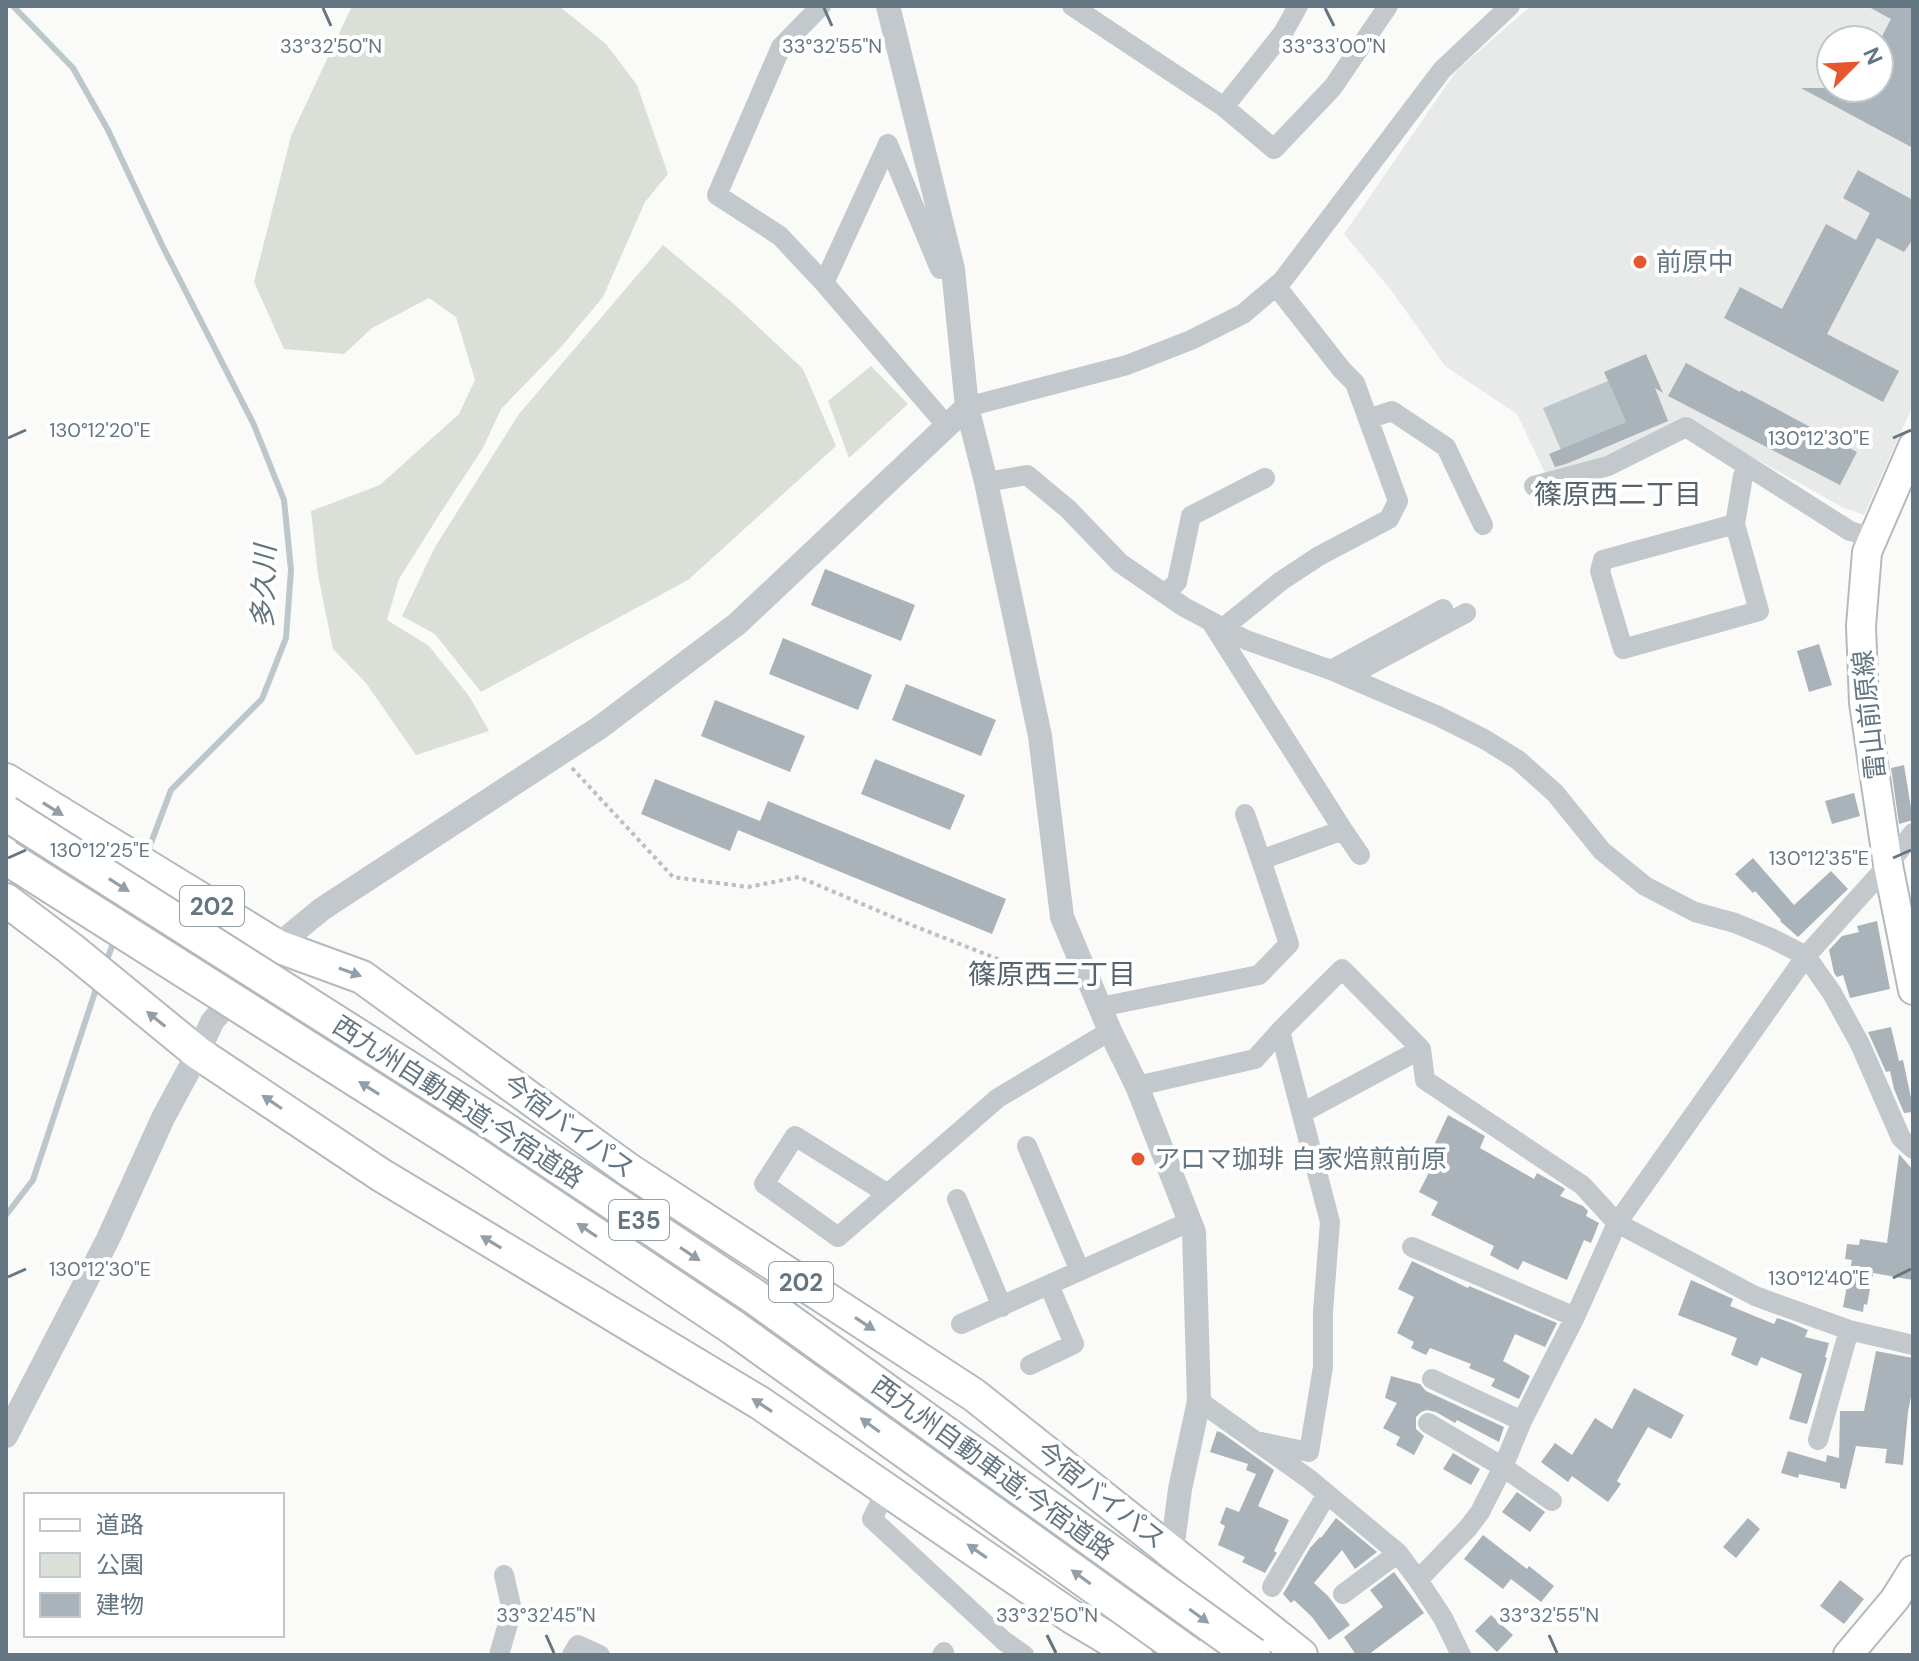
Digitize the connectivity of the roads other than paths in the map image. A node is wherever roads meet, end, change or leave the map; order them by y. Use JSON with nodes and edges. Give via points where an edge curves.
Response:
{"nodes":[{"id":1,"x":821,"y":6,"type":"edge"},
{"id":2,"x":888,"y":6,"type":"edge"},
{"id":3,"x":1072,"y":6,"type":"edge"},
{"id":4,"x":1388,"y":6,"type":"edge"},
{"id":5,"x":1510,"y":6,"type":"edge"},
{"id":6,"x":1289,"y":10,"type":"edge"},
{"id":7,"x":1224,"y":107,"type":"junction"},
{"id":8,"x":953,"y":269,"type":"junction"},
{"id":9,"x":824,"y":283,"type":"junction"},
{"id":10,"x":1276,"y":286,"type":"junction"},
{"id":11,"x":967,"y":407,"type":"junction"},
{"id":12,"x":1368,"y":419,"type":"junction"},
{"id":13,"x":947,"y":426,"type":"junction"},
{"id":14,"x":1913,"y":446,"type":"edge"},
{"id":15,"x":1749,"y":467,"type":"junction"},
{"id":16,"x":1265,"y":478,"type":"dead end"},
{"id":17,"x":986,"y":482,"type":"junction"},
{"id":18,"x":1534,"y":486,"type":"dead end"},
{"id":19,"x":1735,"y":524,"type":"junction"},
{"id":20,"x":1483,"y":525,"type":"dead end"},
{"id":21,"x":1874,"y":538,"type":"junction"},
{"id":22,"x":1165,"y":594,"type":"junction"},
{"id":23,"x":1443,"y":609,"type":"dead end"},
{"id":24,"x":1466,"y":613,"type":"dead end"},
{"id":25,"x":1217,"y":625,"type":"junction"},
{"id":26,"x":1339,"y":674,"type":"junction"},
{"id":27,"x":6,"y":780,"type":"edge"},
{"id":28,"x":6,"y":813,"type":"edge"},
{"id":29,"x":1245,"y":814,"type":"dead end"},
{"id":30,"x":1343,"y":830,"type":"junction"},
{"id":31,"x":1913,"y":833,"type":"edge"},
{"id":32,"x":1360,"y":855,"type":"dead end"},
{"id":33,"x":6,"y":857,"type":"edge"},
{"id":34,"x":1261,"y":860,"type":"junction"},
{"id":35,"x":1888,"y":865,"type":"junction"},
{"id":36,"x":6,"y":900,"type":"edge"},
{"id":37,"x":277,"y":946,"type":"junction"},
{"id":38,"x":1806,"y":956,"type":"junction"},
{"id":39,"x":1913,"y":990,"type":"edge"},
{"id":40,"x":1098,"y":1002,"type":"junction"},
{"id":41,"x":221,"y":1011,"type":"dead end"},
{"id":42,"x":1110,"y":1031,"type":"junction"},
{"id":43,"x":1280,"y":1031,"type":"junction"},
{"id":44,"x":1421,"y":1049,"type":"junction"},
{"id":45,"x":198,"y":1053,"type":"junction"},
{"id":46,"x":1137,"y":1086,"type":"junction"},
{"id":47,"x":1302,"y":1113,"type":"junction"},
{"id":48,"x":1027,"y":1146,"type":"dead end"},
{"id":49,"x":1913,"y":1149,"type":"edge"},
{"id":50,"x":888,"y":1194,"type":"junction"},
{"id":51,"x":957,"y":1199,"type":"dead end"},
{"id":52,"x":1189,"y":1222,"type":"junction"},
{"id":53,"x":1617,"y":1223,"type":"junction"},
{"id":54,"x":1412,"y":1247,"type":"dead end"},
{"id":55,"x":1080,"y":1271,"type":"junction"},
{"id":56,"x":1049,"y":1285,"type":"junction"},
{"id":57,"x":1002,"y":1307,"type":"junction"},
{"id":58,"x":1575,"y":1317,"type":"junction"},
{"id":59,"x":961,"y":1324,"type":"dead end"},
{"id":60,"x":1849,"y":1330,"type":"junction"},
{"id":61,"x":1913,"y":1345,"type":"edge"},
{"id":62,"x":1030,"y":1365,"type":"dead end"},
{"id":63,"x":1432,"y":1379,"type":"dead end"},
{"id":64,"x":1199,"y":1401,"type":"junction"},
{"id":65,"x":1522,"y":1421,"type":"junction"},
{"id":66,"x":1428,"y":1423,"type":"dead end"},
{"id":67,"x":6,"y":1436,"type":"edge"},
{"id":68,"x":1818,"y":1440,"type":"dead end"},
{"id":69,"x":1256,"y":1441,"type":"junction"},
{"id":70,"x":1503,"y":1467,"type":"junction"},
{"id":71,"x":887,"y":1489,"type":"junction"},
{"id":72,"x":1327,"y":1494,"type":"junction"},
{"id":73,"x":1552,"y":1501,"type":"dead end"},
{"id":74,"x":1172,"y":1551,"type":"junction"},
{"id":75,"x":1398,"y":1553,"type":"junction"},
{"id":76,"x":1913,"y":1570,"type":"edge"},
{"id":77,"x":504,"y":1575,"type":"dead end"},
{"id":78,"x":1418,"y":1580,"type":"junction"},
{"id":79,"x":1272,"y":1587,"type":"dead end"},
{"id":80,"x":1343,"y":1594,"type":"dead end"},
{"id":81,"x":499,"y":1655,"type":"edge"},
{"id":82,"x":572,"y":1655,"type":"edge"},
{"id":83,"x":600,"y":1655,"type":"edge"},
{"id":84,"x":1024,"y":1655,"type":"edge"},
{"id":85,"x":1136,"y":1655,"type":"edge"},
{"id":86,"x":1151,"y":1655,"type":"edge"},
{"id":87,"x":1190,"y":1655,"type":"edge"},
{"id":88,"x":1253,"y":1655,"type":"edge"},
{"id":89,"x":1301,"y":1655,"type":"edge"},
{"id":90,"x":1461,"y":1655,"type":"edge"},
{"id":91,"x":1848,"y":1655,"type":"edge"}],
"edges":[{"from":1,"to":9,"type":"street","via":[[781,47],[717,195],[780,236]]},
{"from":2,"to":8,"type":"street"},
{"from":3,"to":7,"type":"street"},
{"from":4,"to":7,"type":"street","via":[[1333,87],[1274,149]]},
{"from":5,"to":10,"type":"street","via":[[1442,70]]},
{"from":6,"to":7,"type":"street","via":[[1283,33]]},
{"from":8,"to":9,"type":"street","via":[[940,269],[888,144]]},
{"from":8,"to":11,"type":"street"},
{"from":9,"to":13,"type":"street"},
{"from":10,"to":11,"type":"street","via":[[1243,314],[1191,340],[1127,365]]},
{"from":10,"to":12,"type":"street","via":[[1355,383]]},
{"from":11,"to":13,"type":"street"},
{"from":11,"to":17,"type":"street"},
{"from":12,"to":20,"type":"street","via":[[1392,411],[1446,447]]},
{"from":12,"to":25,"type":"street","via":[[1398,501],[1389,519],[1319,556]]},
{"from":13,"to":37,"type":"street","via":[[737,624],[599,728],[322,909]]},
{"from":14,"to":21,"type":"main road","name":"雷山前原線"},
{"from":15,"to":18,"type":"street","via":[[1686,427],[1608,466]]},
{"from":15,"to":19,"type":"street"},
{"from":15,"to":21,"type":"street","via":[[1850,531]]},
{"from":16,"to":22,"type":"street","via":[[1191,516],[1177,582]]},
{"from":17,"to":22,"type":"street","via":[[1027,475],[1120,563]]},
{"from":17,"to":40,"type":"street","via":[[1040,736],[1062,917]]},
{"from":19,"to":19,"type":"street","via":[[1759,611],[1623,649],[1600,571],[1603,560]]},
{"from":21,"to":35,"type":"main road","name":"雷山前原線","via":[[1867,552],[1861,626],[1864,703]]},
{"from":22,"to":25,"type":"street"},
{"from":23,"to":26,"type":"street"},
{"from":24,"to":26,"type":"street"},
{"from":25,"to":26,"type":"street"},
{"from":25,"to":30,"type":"street"},
{"from":26,"to":38,"type":"street","via":[[1484,739],[1518,760],[1555,793],[1602,851],[1645,886]]},
{"from":27,"to":37,"type":"highway","name":"今宿バイパス","number":"202","one_way":true},
{"from":28,"to":88,"type":"highway","name":"西九州自動車道;今宿道路","number":"E35","one_way":true,"bridge":true,"via":[[494,1123],[742,1288]]},
{"from":29,"to":34,"type":"street"},
{"from":30,"to":32,"type":"street"},
{"from":30,"to":34,"type":"street"},
{"from":31,"to":35,"type":"street"},
{"from":87,"to":33,"type":"highway","name":"西九州自動車道;今宿道路","number":"E35","one_way":true,"bridge":true,"via":[[734,1328],[474,1154]]},
{"from":34,"to":40,"type":"street","via":[[1289,944],[1259,975]]},
{"from":35,"to":38,"type":"street"},
{"from":35,"to":39,"type":"main road","name":"雷山前原線"},
{"from":45,"to":36,"type":"highway","one_way":true},
{"from":37,"to":74,"type":"highway","name":"今宿バイパス","number":"202","one_way":true,"via":[[362,977],[629,1170],[974,1395]]},
{"from":38,"to":49,"type":"street","via":[[1860,1044],[1901,1138]]},
{"from":38,"to":53,"type":"street"},
{"from":40,"to":42,"type":"street"},
{"from":41,"to":45,"type":"street"},
{"from":42,"to":46,"type":"street"},
{"from":42,"to":50,"type":"street","via":[[998,1098]]},
{"from":43,"to":44,"type":"street","via":[[1342,969]]},
{"from":43,"to":46,"type":"street","via":[[1255,1059]]},
{"from":43,"to":47,"type":"street"},
{"from":44,"to":47,"type":"street"},
{"from":44,"to":53,"type":"street","via":[[1425,1080],[1582,1185]]},
{"from":45,"to":67,"type":"street"},
{"from":71,"to":45,"type":"highway","one_way":true,"via":[[760,1403],[381,1175]]},
{"from":46,"to":52,"type":"street"},
{"from":47,"to":69,"type":"street","via":[[1330,1222],[1323,1367],[1309,1452]]},
{"from":48,"to":55,"type":"street"},
{"from":50,"to":50,"type":"street","via":[[838,1237],[764,1184],[795,1136]]},
{"from":51,"to":57,"type":"street"},
{"from":52,"to":55,"type":"street"},
{"from":52,"to":64,"type":"street","via":[[1194,1232]]},
{"from":53,"to":58,"type":"street"},
{"from":53,"to":60,"type":"street","via":[[1755,1296]]},
{"from":54,"to":58,"type":"street"},
{"from":55,"to":56,"type":"street"},
{"from":56,"to":57,"type":"street"},
{"from":56,"to":62,"type":"street","via":[[1074,1344]]},
{"from":57,"to":59,"type":"street"},
{"from":58,"to":65,"type":"street"},
{"from":60,"to":61,"type":"street"},
{"from":60,"to":68,"type":"street"},
{"from":63,"to":65,"type":"street"},
{"from":64,"to":69,"type":"street"},
{"from":64,"to":74,"type":"street"},
{"from":65,"to":70,"type":"street"},
{"from":66,"to":70,"type":"street"},
{"from":69,"to":72,"type":"street"},
{"from":70,"to":73,"type":"street"},
{"from":70,"to":78,"type":"street","via":[[1468,1528]]},
{"from":71,"to":84,"type":"street","via":[[872,1519]]},
{"from":85,"to":71,"type":"highway","one_way":true},
{"from":72,"to":75,"type":"street"},
{"from":72,"to":79,"type":"street"},
{"from":74,"to":86,"type":"street"},
{"from":74,"to":89,"type":"highway","name":"今宿バイパス","number":"202"},
{"from":75,"to":78,"type":"street"},
{"from":75,"to":80,"type":"street"},
{"from":76,"to":91,"type":"main road"},
{"from":77,"to":81,"type":"street","via":[[512,1610]]},
{"from":78,"to":90,"type":"street"},
{"from":82,"to":83,"type":"street","via":[[578,1645]]}]}
